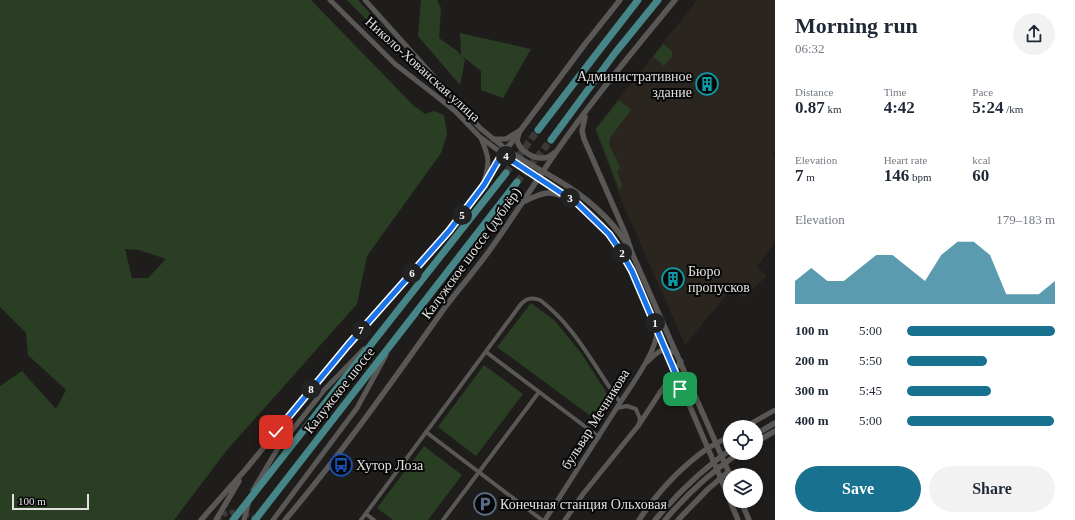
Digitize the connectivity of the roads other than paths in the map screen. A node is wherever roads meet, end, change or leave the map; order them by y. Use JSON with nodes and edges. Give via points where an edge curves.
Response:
{"nodes":[{"id":1,"x":330,"y":0,"type":"edge"},
{"id":2,"x":365,"y":0,"type":"edge"},
{"id":3,"x":620,"y":0,"type":"edge"},
{"id":4,"x":638,"y":0,"type":"edge"},
{"id":5,"x":658,"y":0,"type":"edge"},
{"id":6,"x":675,"y":0,"type":"edge"},
{"id":7,"x":587,"y":111,"type":"junction"},
{"id":8,"x":538,"y":130,"type":"tunnel mouth"},
{"id":9,"x":519,"y":131,"type":"junction"},
{"id":10,"x":480,"y":137,"type":"junction"},
{"id":11,"x":492,"y":139,"type":"junction"},
{"id":12,"x":551,"y":140,"type":"tunnel mouth"},
{"id":13,"x":504,"y":151,"type":"junction"},
{"id":14,"x":556,"y":152,"type":"junction"},
{"id":15,"x":543,"y":172,"type":"junction"},
{"id":16,"x":506,"y":173,"type":"tunnel mouth"},
{"id":17,"x":540,"y":178,"type":"junction"},
{"id":18,"x":517,"y":182,"type":"tunnel mouth"},
{"id":19,"x":484,"y":185,"type":"junction"},
{"id":20,"x":571,"y":198,"type":"junction"},
{"id":21,"x":524,"y":201,"type":"junction"},
{"id":22,"x":632,"y":253,"type":"junction"},
{"id":23,"x":657,"y":328,"type":"junction"},
{"id":24,"x":380,"y":333,"type":"junction"},
{"id":25,"x":394,"y":340,"type":"junction"},
{"id":26,"x":666,"y":349,"type":"junction"},
{"id":27,"x":486,"y":352,"type":"junction"},
{"id":28,"x":677,"y":354,"type":"junction"},
{"id":29,"x":681,"y":361,"type":"junction"},
{"id":30,"x":643,"y":366,"type":"junction"},
{"id":31,"x":675,"y":370,"type":"junction"},
{"id":32,"x":683,"y":391,"type":"junction"},
{"id":33,"x":539,"y":392,"type":"junction"},
{"id":34,"x":660,"y":392,"type":"junction"},
{"id":35,"x":620,"y":402,"type":"junction"},
{"id":36,"x":616,"y":408,"type":"junction"},
{"id":37,"x":775,"y":410,"type":"edge"},
{"id":38,"x":757,"y":420,"type":"edge"},
{"id":39,"x":775,"y":423,"type":"edge"},
{"id":40,"x":638,"y":426,"type":"junction"},
{"id":41,"x":763,"y":430,"type":"edge"},
{"id":42,"x":775,"y":431,"type":"edge"},
{"id":43,"x":426,"y":432,"type":"junction"},
{"id":44,"x":599,"y":437,"type":"junction"},
{"id":45,"x":763,"y":438,"type":"edge"},
{"id":46,"x":723,"y":440,"type":"edge"},
{"id":47,"x":716,"y":443,"type":"junction"},
{"id":48,"x":708,"y":448,"type":"junction"},
{"id":49,"x":723,"y":455,"type":"edge"},
{"id":50,"x":728,"y":460,"type":"edge"},
{"id":51,"x":727,"y":468,"type":"edge"},
{"id":52,"x":246,"y":469,"type":"junction"},
{"id":53,"x":478,"y":473,"type":"junction"},
{"id":54,"x":723,"y":476,"type":"edge"},
{"id":55,"x":720,"y":478,"type":"junction"},
{"id":56,"x":723,"y":485,"type":"edge"},
{"id":57,"x":733,"y":508,"type":"edge"},
{"id":58,"x":744,"y":508,"type":"edge"},
{"id":59,"x":366,"y":514,"type":"junction"},
{"id":60,"x":201,"y":520,"type":"edge"},
{"id":61,"x":216,"y":520,"type":"edge"},
{"id":62,"x":233,"y":520,"type":"edge"},
{"id":63,"x":244,"y":520,"type":"edge"},
{"id":64,"x":255,"y":520,"type":"edge"},
{"id":65,"x":273,"y":520,"type":"edge"},
{"id":66,"x":285,"y":520,"type":"edge"},
{"id":67,"x":361,"y":520,"type":"edge"},
{"id":68,"x":374,"y":520,"type":"edge"},
{"id":69,"x":443,"y":520,"type":"edge"},
{"id":70,"x":543,"y":520,"type":"edge"},
{"id":71,"x":565,"y":520,"type":"edge"},
{"id":72,"x":639,"y":520,"type":"edge"},
{"id":73,"x":655,"y":520,"type":"edge"},
{"id":74,"x":665,"y":520,"type":"edge"},
{"id":75,"x":678,"y":520,"type":"edge"},
{"id":76,"x":738,"y":520,"type":"edge"},
{"id":77,"x":749,"y":520,"type":"edge"}],
"edges":[{"from":1,"to":10,"type":"street","name":"Николо-Хованская улица","via":[[395,64],[447,105]]},
{"from":2,"to":11,"type":"street","name":"Николо-Хованская улица"},
{"from":3,"to":9,"type":"main road","name":"Калужское шоссе (дублёр)"},
{"from":4,"to":8,"type":"highway"},
{"from":5,"to":12,"type":"highway"},
{"from":6,"to":7,"type":"main road","name":"Калужское шоссе (дублёр)"},
{"from":7,"to":14,"type":"main road","name":"Калужское шоссе (дублёр)"},
{"from":7,"to":22,"type":"main road","via":[[582,131],[584,139]]},
{"from":9,"to":11,"type":"street","via":[[506,140]]},
{"from":9,"to":13,"type":"main road","name":"Калужское шоссе (дублёр)"},
{"from":9,"to":14,"type":"main road","via":[[518,144],[534,157],[547,158]]},
{"from":10,"to":13,"type":"street","name":"Николо-Хованская улица"},
{"from":10,"to":19,"type":"street","via":[[488,158]]},
{"from":11,"to":13,"type":"street","name":"Николо-Хованская улица"},
{"from":13,"to":15,"type":"main road"},
{"from":13,"to":17,"type":"main road"},
{"from":13,"to":19,"type":"main road","name":"Калужское шоссе (дублёр)"},
{"from":14,"to":15,"type":"main road","name":"Калужское шоссе (дублёр)"},
{"from":15,"to":17,"type":"main road","name":"Калужское шоссе (дублёр)"},
{"from":15,"to":22,"type":"main road","via":[[574,190],[600,212],[614,226]]},
{"from":16,"to":24,"type":"highway","name":"Калужское шоссе"},
{"from":17,"to":20,"type":"main road"},
{"from":17,"to":21,"type":"main road","name":"Калужское шоссе (дублёр)"},
{"from":18,"to":25,"type":"highway","name":"Калужское шоссе"},
{"from":19,"to":52,"type":"main road","name":"Калужское шоссе (дублёр)","via":[[449,231],[348,345]]},
{"from":20,"to":21,"type":"main road","via":[[549,192]]},
{"from":20,"to":23,"type":"main road","via":[[602,227],[620,250]]},
{"from":21,"to":66,"type":"main road","name":"Калужское шоссе (дублёр)","via":[[375,406]]},
{"from":22,"to":28,"type":"main road"},
{"from":23,"to":26,"type":"main road"},
{"from":23,"to":30,"type":"street","name":"бульвар Мечникова","via":[[656,341]]},
{"from":24,"to":62,"type":"highway","name":"Калужское шоссе"},
{"from":24,"to":63,"type":"street","via":[[325,388],[286,437],[251,493]]},
{"from":25,"to":64,"type":"highway","name":"Калужское шоссе"},
{"from":25,"to":65,"type":"street","via":[[357,408]]},
{"from":26,"to":28,"type":"street"},
{"from":26,"to":30,"type":"street","via":[[658,352]]},
{"from":26,"to":31,"type":"main road"},
{"from":27,"to":33,"type":"street"},
{"from":27,"to":35,"type":"street","via":[[524,302],[530,298],[537,299],[576,335]]},
{"from":27,"to":43,"type":"street"},
{"from":28,"to":29,"type":"main road"},
{"from":29,"to":31,"type":"street"},
{"from":29,"to":47,"type":"main road"},
{"from":30,"to":35,"type":"street","name":"бульвар Мечникова"},
{"from":31,"to":32,"type":"main road"},
{"from":31,"to":34,"type":"street"},
{"from":32,"to":34,"type":"street","via":[[674,389]]},
{"from":32,"to":48,"type":"main road"},
{"from":33,"to":44,"type":"street"},
{"from":33,"to":53,"type":"street"},
{"from":34,"to":40,"type":"street"},
{"from":35,"to":36,"type":"street","name":"бульвар Мечникова"},
{"from":36,"to":40,"type":"street","via":[[632,406],[636,409],[640,419]]},
{"from":36,"to":44,"type":"street","name":"бульвар Мечникова"},
{"from":37,"to":38,"type":"street"},
{"from":39,"to":41,"type":"main road"},
{"from":40,"to":71,"type":"street","via":[[582,494]]},
{"from":42,"to":45,"type":"main road"},
{"from":43,"to":53,"type":"street"},
{"from":43,"to":59,"type":"street"},
{"from":44,"to":70,"type":"street","name":"бульвар Мечникова"},
{"from":46,"to":47,"type":"street"},
{"from":47,"to":48,"type":"street"},
{"from":47,"to":51,"type":"main road"},
{"from":48,"to":55,"type":"main road"},
{"from":48,"to":72,"type":"main road","via":[[663,490]]},
{"from":49,"to":73,"type":"main road","via":[[690,481]]},
{"from":50,"to":74,"type":"main road","via":[[695,487]]},
{"from":52,"to":60,"type":"main road","name":"Калужское шоссе (дублёр)"},
{"from":52,"to":61,"type":"main road"},
{"from":53,"to":69,"type":"street"},
{"from":53,"to":70,"type":"street"},
{"from":54,"to":55,"type":"main road"},
{"from":55,"to":56,"type":"main road"},
{"from":55,"to":75,"type":"main road"},
{"from":57,"to":76,"type":"main road"},
{"from":58,"to":77,"type":"main road"},
{"from":59,"to":67,"type":"street"},
{"from":59,"to":68,"type":"street"}]}
